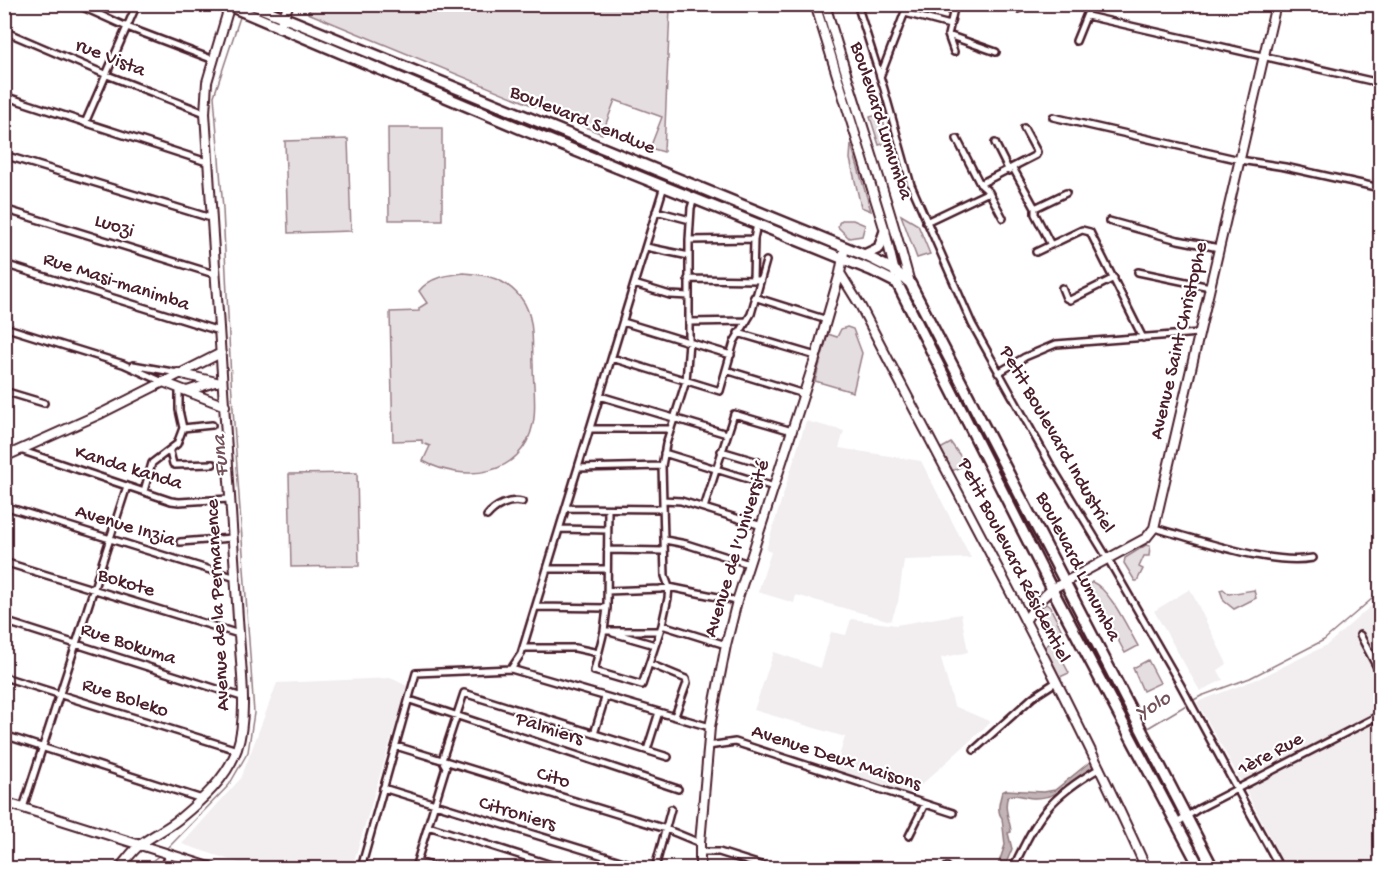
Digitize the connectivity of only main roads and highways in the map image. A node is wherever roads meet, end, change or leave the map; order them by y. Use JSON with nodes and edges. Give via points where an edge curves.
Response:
{"nodes":[{"id":1,"x":230,"y":6,"type":"edge"},
{"id":2,"x":253,"y":9,"type":"edge"},
{"id":3,"x":885,"y":231,"type":"road end"},
{"id":4,"x":864,"y":255,"type":"junction"},
{"id":5,"x":894,"y":270,"type":"joint"},
{"id":6,"x":897,"y":283,"type":"joint"},
{"id":7,"x":1200,"y":868,"type":"edge"},
{"id":8,"x":1213,"y":868,"type":"edge"}],
"edges":[{"from":1,"to":2,"type":"highway"},
{"from":2,"to":4,"type":"highway","name":"Boulevard Sendwe","via":[[284,18]]},
{"from":2,"to":6,"type":"highway","name":"Boulevard Sendwe","via":[[279,28]]},
{"from":3,"to":4,"type":"highway","via":[[879,248]]},
{"from":4,"to":5,"type":"highway","name":"Boulevard Sendwe"},
{"from":5,"to":8,"type":"highway","name":"Boulevard Lumumba","via":[[910,283]]},
{"from":6,"to":7,"type":"highway","name":"Boulevard Lumumba","via":[[1052,589]]}]}
